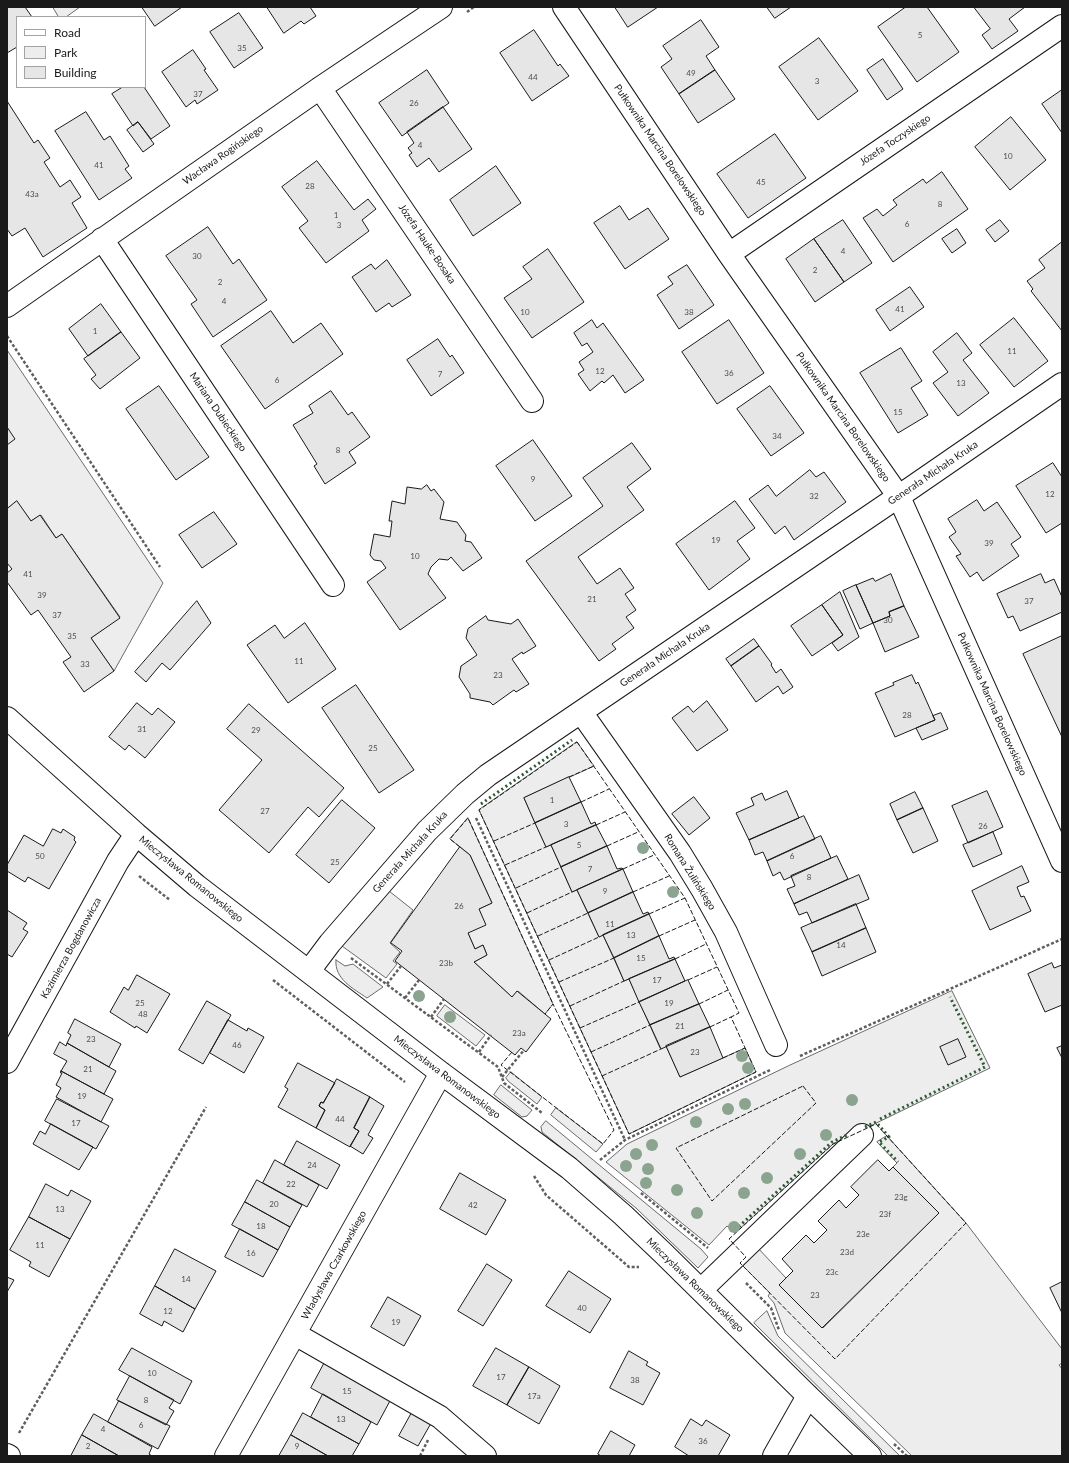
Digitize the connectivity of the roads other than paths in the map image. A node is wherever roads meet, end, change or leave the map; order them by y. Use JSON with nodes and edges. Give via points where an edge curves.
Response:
{"nodes":[{"id":1,"x":441,"y":7,"type":"edge"},
{"id":2,"x":564,"y":7,"type":"edge"},
{"id":3,"x":1062,"y":26,"type":"edge"},
{"id":4,"x":320,"y":88,"type":"junction"},
{"id":5,"x":102,"y":239,"type":"junction"},
{"id":6,"x":729,"y":254,"type":"junction"},
{"id":7,"x":7,"y":306,"type":"edge"},
{"id":8,"x":1062,"y":384,"type":"edge"},
{"id":9,"x":532,"y":402,"type":"dead end"},
{"id":10,"x":899,"y":497,"type":"junction"},
{"id":11,"x":333,"y":585,"type":"dead end"},
{"id":12,"x":581,"y":712,"type":"junction"},
{"id":13,"x":7,"y":718,"type":"edge"},
{"id":14,"x":136,"y":834,"type":"junction"},
{"id":15,"x":1062,"y":861,"type":"edge"},
{"id":16,"x":309,"y":971,"type":"junction"},
{"id":17,"x":776,"y":1045,"type":"dead end"},
{"id":18,"x":7,"y":1062,"type":"edge"},
{"id":19,"x":441,"y":1073,"type":"junction"},
{"id":20,"x":862,"y":1135,"type":"dead end"},
{"id":21,"x":701,"y":1290,"type":"junction"},
{"id":22,"x":295,"y":1334,"type":"junction"},
{"id":23,"x":808,"y":1396,"type":"junction"},
{"id":24,"x":226,"y":1456,"type":"edge"},
{"id":25,"x":485,"y":1456,"type":"edge"},
{"id":26,"x":774,"y":1456,"type":"edge"},
{"id":27,"x":870,"y":1456,"type":"edge"}],
"edges":[{"from":1,"to":4,"type":"street","name":"Wacława Rogińskiego"},
{"from":2,"to":6,"type":"street","name":"Pułkownika Marcina Borelowskiego"},
{"from":3,"to":6,"type":"street","name":"Józefa Toczyskiego"},
{"from":4,"to":5,"type":"street","name":"Wacława Rogińskiego"},
{"from":4,"to":9,"type":"street","name":"Józefa Hauke-Bosaka"},
{"from":5,"to":7,"type":"street","name":"Wacława Rogińskiego"},
{"from":5,"to":11,"type":"street","name":"Mariana Dubieckiego"},
{"from":6,"to":10,"type":"street","name":"Pułkownika Marcina Borelowskiego"},
{"from":8,"to":10,"type":"street","name":"Generała Michała Kruka"},
{"from":10,"to":12,"type":"street","name":"Generała Michała Kruka"},
{"from":10,"to":15,"type":"street","name":"Pułkownika Marcina Borelowskiego"},
{"from":12,"to":16,"type":"street","name":"Generała Michała Kruka","via":[[488,775],[465,794],[427,831]]},
{"from":12,"to":17,"type":"street","name":"Romana Żulińskiego","via":[[702,888],[726,932]]},
{"from":13,"to":14,"type":"street","name":"Mieczysława Romanowskiego"},
{"from":14,"to":16,"type":"street","name":"Mieczysława Romanowskiego","via":[[197,886]]},
{"from":14,"to":18,"type":"street","name":"Kazimierza Bogdanowicza"},
{"from":16,"to":19,"type":"street","name":"Mieczysława Romanowskiego"},
{"from":19,"to":21,"type":"street","name":"Mieczysława Romanowskiego","via":[[569,1168],[623,1215]]},
{"from":19,"to":22,"type":"street","name":"Władysława Czarkowskiego"},
{"from":20,"to":21,"type":"street"},
{"from":21,"to":23,"type":"street","name":"Mieczysława Romanowskiego"},
{"from":22,"to":24,"type":"street","name":"Władysława Czarkowskiego"},
{"from":22,"to":25,"type":"street","via":[[440,1417]]},
{"from":23,"to":26,"type":"street"},
{"from":23,"to":27,"type":"street","name":"Mieczysława Romanowskiego"}]}
